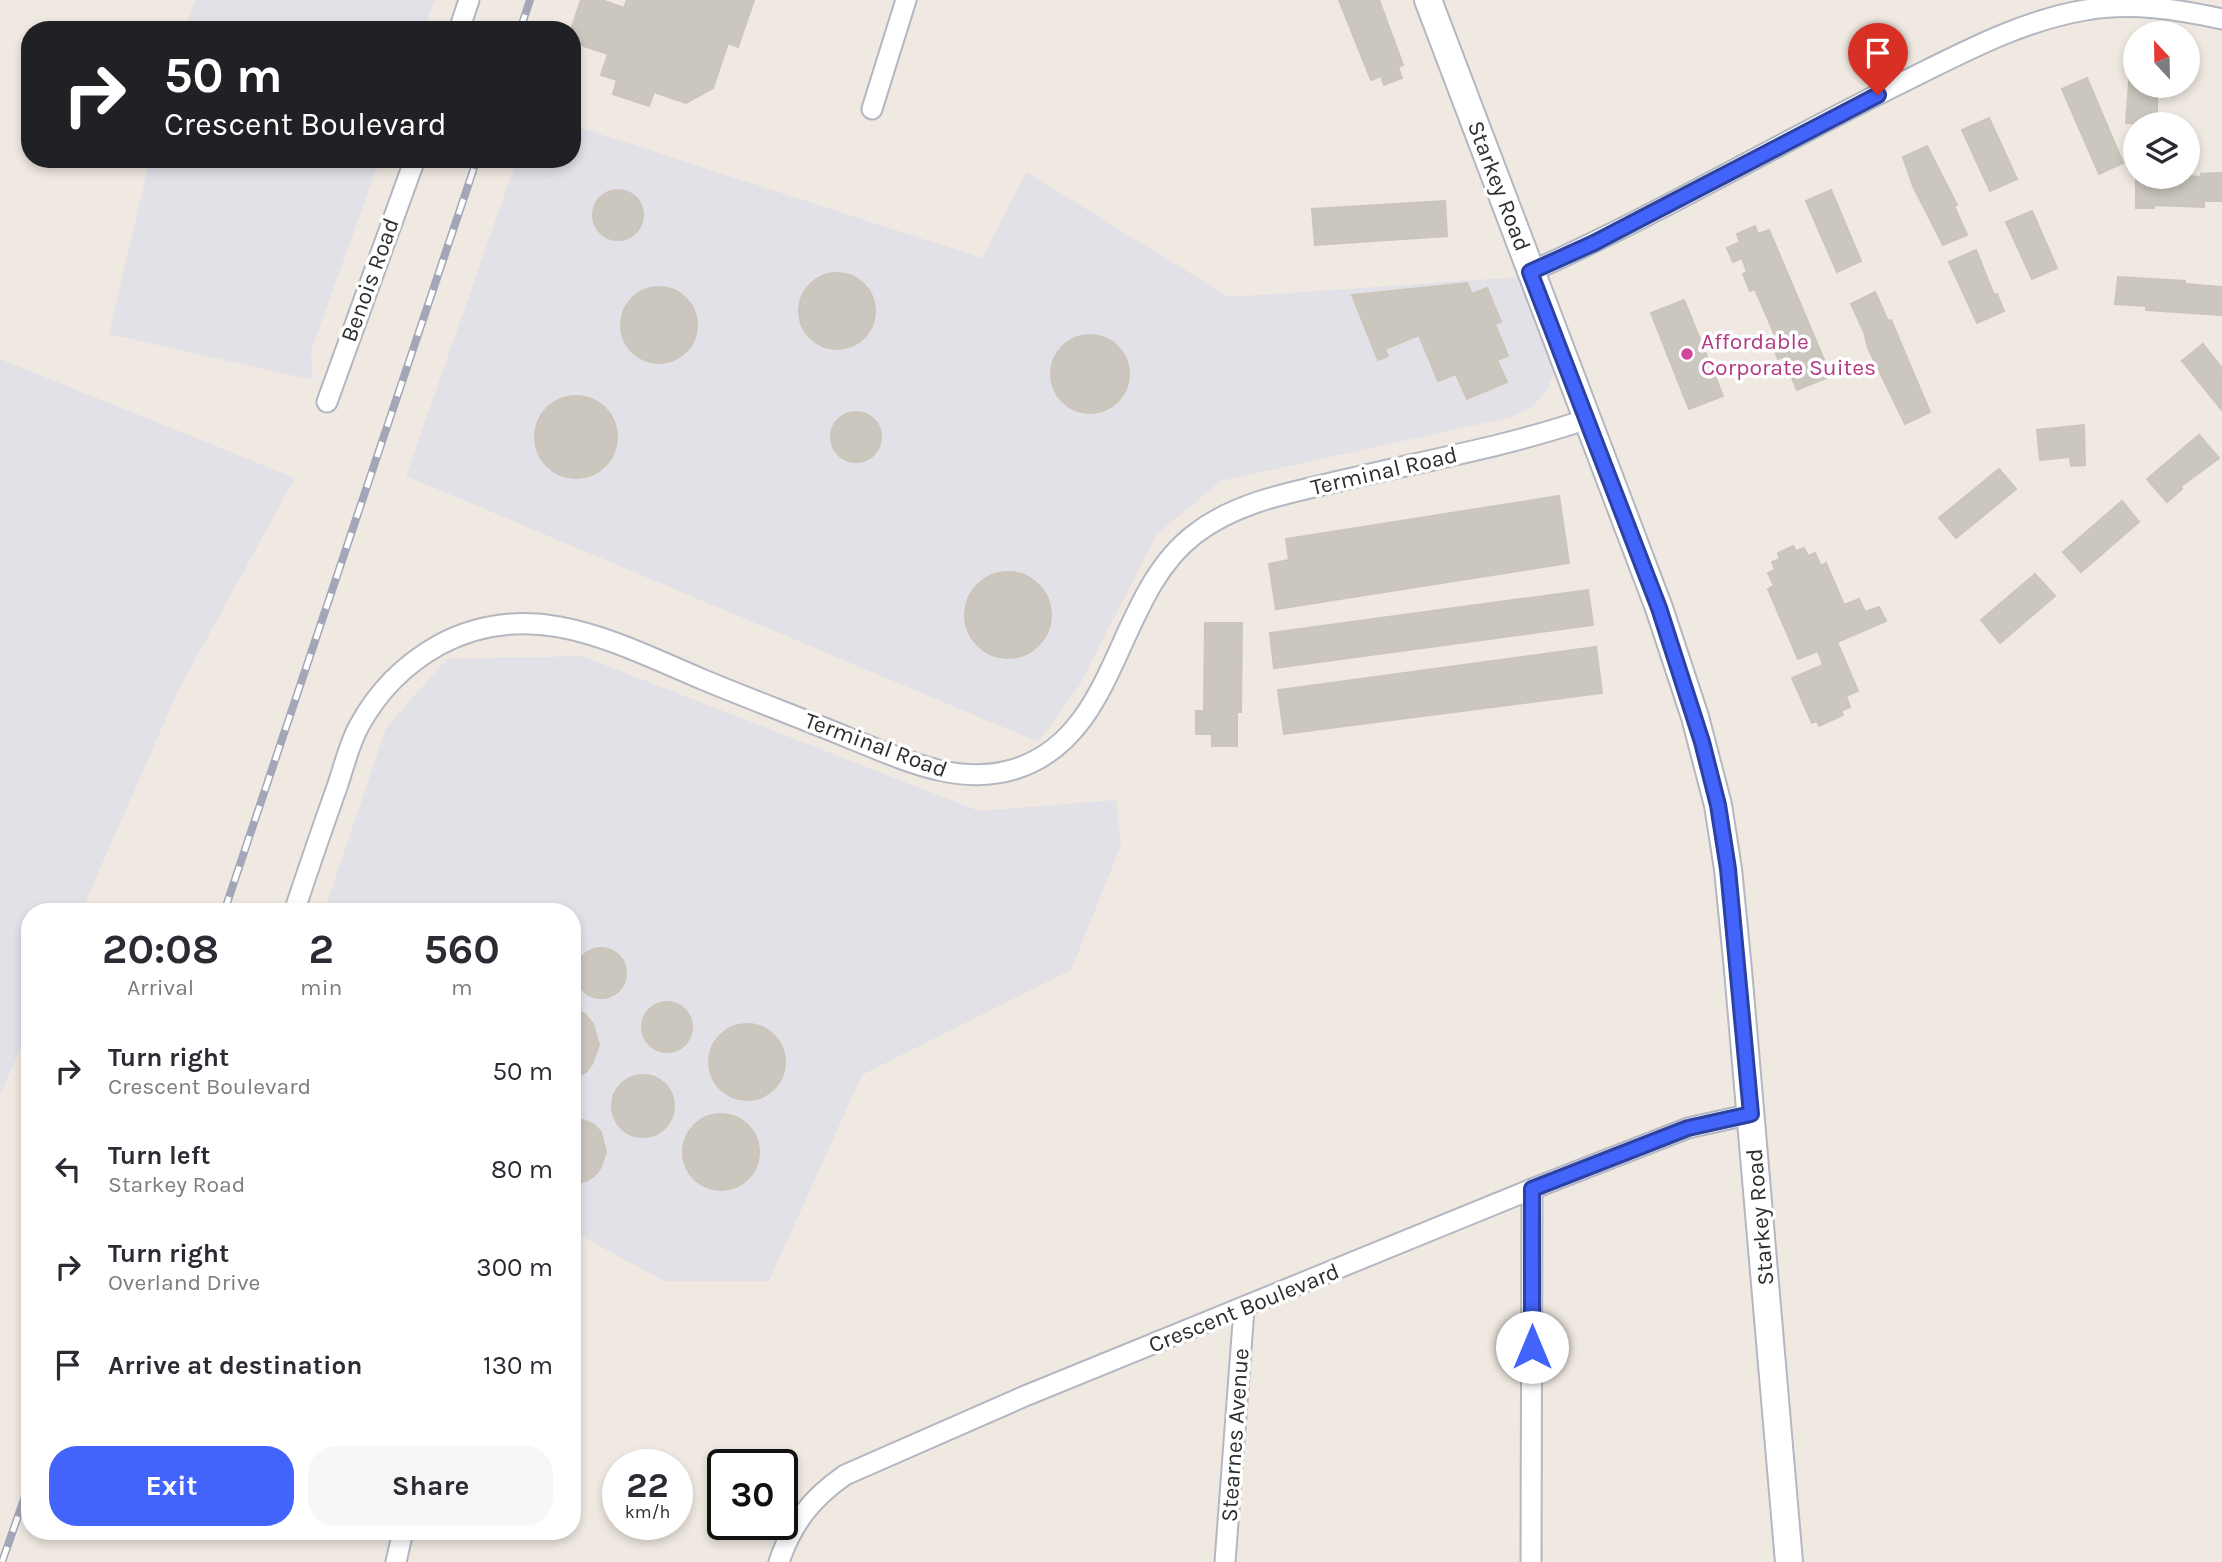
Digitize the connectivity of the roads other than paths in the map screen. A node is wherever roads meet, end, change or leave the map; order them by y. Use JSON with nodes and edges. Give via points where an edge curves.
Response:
{"nodes":[{"id":1,"x":469,"y":0,"type":"edge"},
{"id":2,"x":906,"y":0,"type":"edge"},
{"id":3,"x":1427,"y":0,"type":"edge"},
{"id":4,"x":2222,"y":19,"type":"edge"},
{"id":5,"x":462,"y":21,"type":"edge"},
{"id":6,"x":872,"y":109,"type":"dead end"},
{"id":7,"x":412,"y":168,"type":"edge"},
{"id":8,"x":1530,"y":272,"type":"junction"},
{"id":9,"x":327,"y":402,"type":"dead end"},
{"id":10,"x":1587,"y":419,"type":"junction"},
{"id":11,"x":297,"y":903,"type":"edge"},
{"id":12,"x":1751,"y":1114,"type":"junction"},
{"id":13,"x":1532,"y":1189,"type":"junction"},
{"id":14,"x":1244,"y":1309,"type":"junction"},
{"id":15,"x":401,"y":1540,"type":"edge"},
{"id":16,"x":396,"y":1562,"type":"edge"},
{"id":17,"x":779,"y":1562,"type":"edge"},
{"id":18,"x":1225,"y":1562,"type":"edge"},
{"id":19,"x":1531,"y":1562,"type":"edge"},
{"id":20,"x":1789,"y":1562,"type":"edge"}],
"edges":[{"from":1,"to":5,"type":"street"},
{"from":2,"to":6,"type":"street"},
{"from":3,"to":8,"type":"main road","name":"Starkey Road"},
{"from":4,"to":8,"type":"street","via":[[2133,6],[2083,10],[2037,23],[1947,61]]},
{"from":7,"to":9,"type":"street","name":"Benois Road"},
{"from":8,"to":10,"type":"main road","name":"Starkey Road"},
{"from":10,"to":11,"type":"street","name":"Terminal Road","via":[[1541,435],[1261,499],[1217,518],[1175,552],[1150,588],[1081,722],[1039,759],[992,775],[948,774],[889,754],[621,645],[561,626],[512,622],[458,635],[404,668],[383,690],[358,729]]},
{"from":10,"to":12,"type":"main road","name":"Starkey Road","via":[[1659,608],[1718,805]]},
{"from":12,"to":13,"type":"street","name":"Crescent Boulevard","via":[[1688,1128]]},
{"from":12,"to":20,"type":"main road","name":"Starkey Road"},
{"from":13,"to":14,"type":"street","name":"Crescent Boulevard"},
{"from":13,"to":19,"type":"street"},
{"from":14,"to":17,"type":"street","name":"Crescent Boulevard","via":[[1025,1396],[845,1475],[806,1508]]},
{"from":14,"to":18,"type":"street","name":"Stearnes Avenue"},
{"from":15,"to":16,"type":"street"}]}
